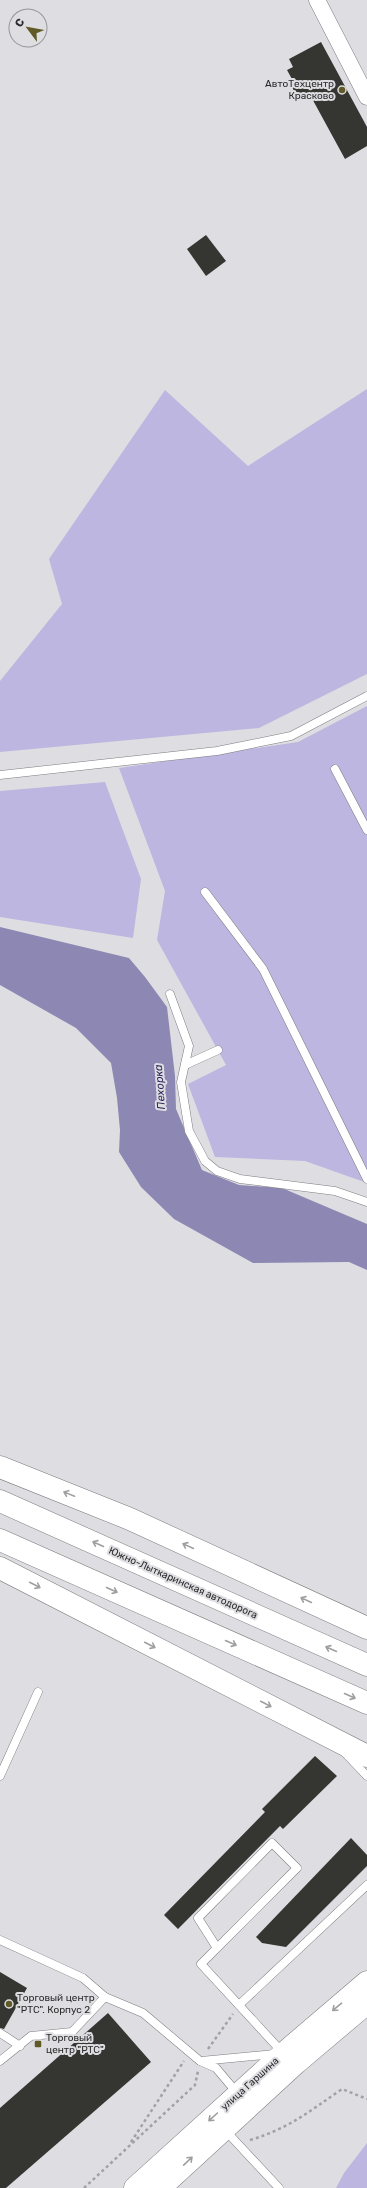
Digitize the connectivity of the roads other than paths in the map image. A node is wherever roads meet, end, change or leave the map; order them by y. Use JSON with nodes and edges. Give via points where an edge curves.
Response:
{"nodes":[{"id":1,"x":317,"y":0,"type":"edge"},
{"id":2,"x":367,"y":97,"type":"edge"},
{"id":3,"x":367,"y":696,"type":"edge"},
{"id":4,"x":335,"y":769,"type":"dead end"},
{"id":5,"x":0,"y":775,"type":"edge"},
{"id":6,"x":367,"y":830,"type":"edge"},
{"id":7,"x":205,"y":892,"type":"dead end"},
{"id":8,"x":170,"y":994,"type":"dead end"},
{"id":9,"x":218,"y":1050,"type":"dead end"},
{"id":10,"x":185,"y":1065,"type":"junction"},
{"id":11,"x":367,"y":1179,"type":"edge"},
{"id":12,"x":367,"y":1202,"type":"edge"},
{"id":13,"x":0,"y":1467,"type":"edge"},
{"id":14,"x":0,"y":1501,"type":"edge"},
{"id":15,"x":0,"y":1540,"type":"edge"},
{"id":16,"x":0,"y":1568,"type":"edge"},
{"id":17,"x":367,"y":1628,"type":"edge"},
{"id":18,"x":367,"y":1665,"type":"edge"},
{"id":19,"x":38,"y":1692,"type":"dead end"},
{"id":20,"x":367,"y":1703,"type":"edge"},
{"id":21,"x":340,"y":1748,"type":"dead end"},
{"id":22,"x":367,"y":1756,"type":"edge"},
{"id":23,"x":0,"y":1776,"type":"edge"},
{"id":24,"x":367,"y":1776,"type":"edge"},
{"id":25,"x":367,"y":1884,"type":"edge"},
{"id":26,"x":0,"y":1940,"type":"edge"},
{"id":27,"x":217,"y":1948,"type":"junction"},
{"id":28,"x":367,"y":1982,"type":"edge"},
{"id":29,"x":106,"y":1996,"type":"junction"},
{"id":30,"x":367,"y":2003,"type":"edge"},
{"id":31,"x":239,"y":2005,"type":"junction"},
{"id":32,"x":0,"y":2033,"type":"edge"},
{"id":33,"x":20,"y":2046,"type":"junction"},
{"id":34,"x":284,"y":2053,"type":"junction"},
{"id":35,"x":0,"y":2061,"type":"edge"},
{"id":36,"x":200,"y":2061,"type":"junction"},
{"id":37,"x":238,"y":2094,"type":"junction"},
{"id":38,"x":230,"y":2136,"type":"junction"},
{"id":39,"x":135,"y":2188,"type":"edge"},
{"id":40,"x":160,"y":2188,"type":"edge"},
{"id":41,"x":279,"y":2188,"type":"edge"}],
"edges":[{"from":1,"to":2,"type":"street"},
{"from":3,"to":5,"type":"lane","via":[[291,736],[217,751]]},
{"from":4,"to":6,"type":"lane"},
{"from":7,"to":11,"type":"lane","via":[[263,969]]},
{"from":8,"to":10,"type":"lane","via":[[189,1046]]},
{"from":9,"to":10,"type":"lane"},
{"from":10,"to":12,"type":"lane","via":[[181,1082],[189,1131],[205,1161],[217,1171],[240,1179],[336,1191]]},
{"from":17,"to":13,"type":"main road","one_way":true,"via":[[130,1519]]},
{"from":18,"to":14,"type":"main road","name":"Южно-Лыткаринская автодорога","one_way":true},
{"from":15,"to":20,"type":"main road","one_way":true},
{"from":16,"to":22,"type":"main road","one_way":true},
{"from":19,"to":23,"type":"lane"},
{"from":21,"to":24,"type":"lane"},
{"from":25,"to":31,"type":"lane"},
{"from":26,"to":29,"type":"lane","via":[[83,1978]]},
{"from":27,"to":27,"type":"lane","via":[[297,1868],[272,1844],[198,1918]]},
{"from":27,"to":31,"type":"lane","via":[[201,1964]]},
{"from":28,"to":34,"type":"main road","name":"улица Гаршина","one_way":true},
{"from":29,"to":33,"type":"lane","via":[[72,2032],[32,2036]]},
{"from":29,"to":36,"type":"lane","via":[[143,2013]]},
{"from":30,"to":38,"type":"main road","name":"улица Гаршина"},
{"from":31,"to":34,"type":"lane"},
{"from":32,"to":33,"type":"lane"},
{"from":33,"to":35,"type":"lane"},
{"from":34,"to":36,"type":"lane"},
{"from":34,"to":37,"type":"main road","name":"улица Гаршина"},
{"from":36,"to":37,"type":"lane","via":[[216,2068]]},
{"from":37,"to":39,"type":"main road","name":"улица Гаршина","one_way":true},
{"from":40,"to":38,"type":"main road","name":"улица Гаршина","one_way":true},
{"from":38,"to":41,"type":"lane"}]}
